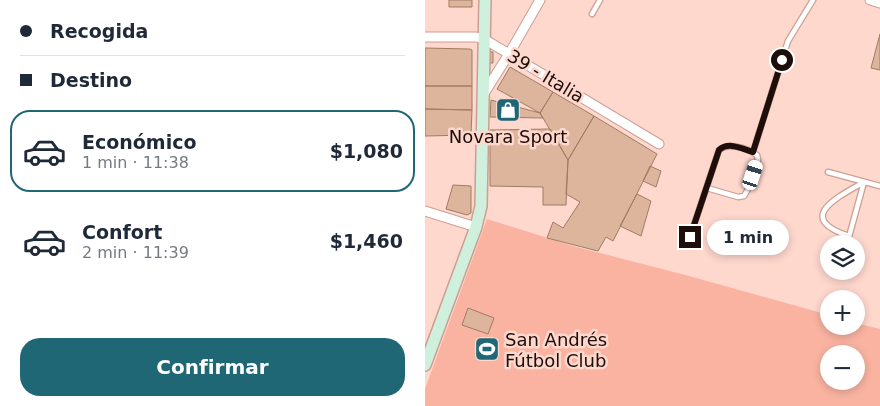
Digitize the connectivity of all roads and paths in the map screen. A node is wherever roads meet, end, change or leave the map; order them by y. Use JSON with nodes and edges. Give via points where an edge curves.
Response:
{"nodes":[{"id":1,"x":485,"y":0,"type":"edge"},
{"id":2,"x":540,"y":0,"type":"edge"},
{"id":3,"x":600,"y":0,"type":"edge"},
{"id":4,"x":813,"y":0,"type":"edge"},
{"id":5,"x":870,"y":0,"type":"edge"},
{"id":6,"x":880,"y":2,"type":"edge"},
{"id":7,"x":591,"y":14,"type":"dead end"},
{"id":8,"x":425,"y":37,"type":"edge"},
{"id":9,"x":484,"y":39,"type":"junction"},
{"id":10,"x":509,"y":54,"type":"junction"},
{"id":11,"x":483,"y":95,"type":"junction"},
{"id":12,"x":659,"y":144,"type":"dead end"},
{"id":13,"x":753,"y":152,"type":"junction"},
{"id":14,"x":828,"y":172,"type":"dead end"},
{"id":15,"x":864,"y":182,"type":"junction"},
{"id":16,"x":880,"y":186,"type":"edge"},
{"id":17,"x":707,"y":188,"type":"junction"},
{"id":18,"x":425,"y":211,"type":"edge"},
{"id":19,"x":476,"y":227,"type":"junction"},
{"id":20,"x":846,"y":235,"type":"edge"},
{"id":21,"x":849,"y":235,"type":"edge"},
{"id":22,"x":690,"y":237,"type":"dead end"},
{"id":23,"x":425,"y":365,"type":"edge"}],
"edges":[{"from":1,"to":9,"type":"main road"},
{"from":2,"to":10,"type":"street"},
{"from":3,"to":7,"type":"lane"},
{"from":4,"to":13,"type":"lane","via":[[788,41]]},
{"from":5,"to":6,"type":"street"},
{"from":8,"to":9,"type":"street","name":"39 - Italia"},
{"from":9,"to":10,"type":"street","name":"39 - Italia"},
{"from":9,"to":11,"type":"main road"},
{"from":10,"to":11,"type":"street"},
{"from":10,"to":12,"type":"street","name":"39 - Italia"},
{"from":11,"to":19,"type":"main road","via":[[482,200]]},
{"from":13,"to":17,"type":"lane","via":[[723,146]]},
{"from":13,"to":17,"type":"lane","via":[[758,160],[744,196]]},
{"from":14,"to":15,"type":"lane"},
{"from":15,"to":16,"type":"lane"},
{"from":15,"to":20,"type":"lane","via":[[834,199],[824,212],[824,220],[829,227]]},
{"from":15,"to":21,"type":"lane"},
{"from":17,"to":22,"type":"lane"},
{"from":18,"to":19,"type":"street"},
{"from":19,"to":23,"type":"main road"}]}
